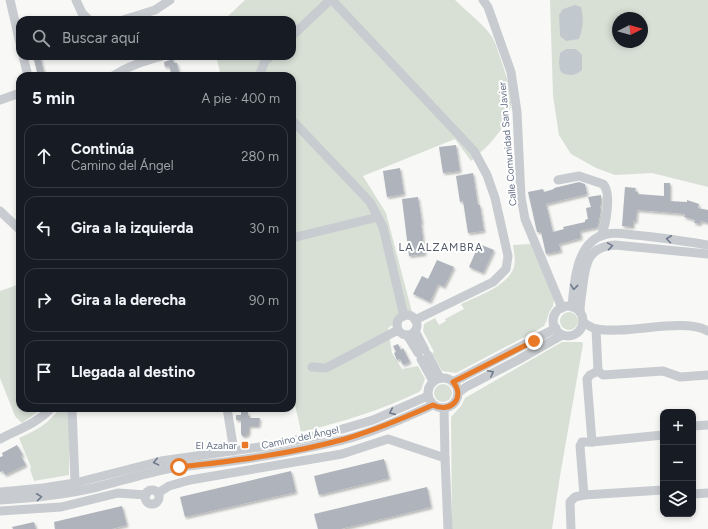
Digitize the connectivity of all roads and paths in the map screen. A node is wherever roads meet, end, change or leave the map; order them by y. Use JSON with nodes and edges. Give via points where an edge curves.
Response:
{"nodes":[{"id":1,"x":10,"y":0,"type":"edge"},
{"id":2,"x":76,"y":0,"type":"edge"},
{"id":3,"x":170,"y":0,"type":"edge"},
{"id":4,"x":331,"y":0,"type":"edge"},
{"id":5,"x":483,"y":0,"type":"edge"},
{"id":6,"x":85,"y":16,"type":"edge"},
{"id":7,"x":136,"y":16,"type":"edge"},
{"id":8,"x":16,"y":26,"type":"edge"},
{"id":9,"x":296,"y":32,"type":"edge"},
{"id":10,"x":24,"y":60,"type":"edge"},
{"id":11,"x":150,"y":60,"type":"edge"},
{"id":12,"x":266,"y":60,"type":"edge"},
{"id":13,"x":27,"y":72,"type":"edge"},
{"id":14,"x":120,"y":72,"type":"edge"},
{"id":15,"x":261,"y":72,"type":"edge"},
{"id":16,"x":16,"y":94,"type":"edge"},
{"id":17,"x":0,"y":100,"type":"edge"},
{"id":18,"x":296,"y":124,"type":"edge"},
{"id":19,"x":558,"y":180,"type":"dead end"},
{"id":20,"x":0,"y":211,"type":"edge"},
{"id":21,"x":378,"y":217,"type":"junction"},
{"id":22,"x":16,"y":226,"type":"edge"},
{"id":23,"x":601,"y":236,"type":"junction"},
{"id":24,"x":296,"y":237,"type":"edge"},
{"id":25,"x":708,"y":245,"type":"edge"},
{"id":26,"x":708,"y":254,"type":"edge"},
{"id":27,"x":572,"y":307,"type":"junction"},
{"id":28,"x":562,"y":308,"type":"junction"},
{"id":29,"x":580,"y":312,"type":"junction"},
{"id":30,"x":404,"y":316,"type":"junction"},
{"id":31,"x":415,"y":320,"type":"junction"},
{"id":32,"x":583,"y":322,"type":"junction"},
{"id":33,"x":596,"y":329,"type":"junction"},
{"id":34,"x":398,"y":330,"type":"junction"},
{"id":35,"x":708,"y":331,"type":"edge"},
{"id":36,"x":559,"y":332,"type":"junction"},
{"id":37,"x":411,"y":333,"type":"junction"},
{"id":38,"x":312,"y":367,"type":"dead end"},
{"id":39,"x":598,"y":371,"type":"junction"},
{"id":40,"x":708,"y":375,"type":"edge"},
{"id":41,"x":437,"y":380,"type":"junction"},
{"id":42,"x":453,"y":382,"type":"junction"},
{"id":43,"x":458,"y":393,"type":"junction"},
{"id":44,"x":428,"y":396,"type":"junction"},
{"id":45,"x":433,"y":405,"type":"junction"},
{"id":46,"x":444,"y":408,"type":"junction"},
{"id":47,"x":47,"y":412,"type":"edge"},
{"id":48,"x":72,"y":412,"type":"edge"},
{"id":49,"x":228,"y":412,"type":"edge"},
{"id":50,"x":708,"y":425,"type":"edge"},
{"id":51,"x":696,"y":426,"type":"edge"},
{"id":52,"x":660,"y":435,"type":"edge"},
{"id":53,"x":0,"y":439,"type":"edge"},
{"id":54,"x":592,"y":442,"type":"junction"},
{"id":55,"x":234,"y":451,"type":"junction"},
{"id":56,"x":445,"y":458,"type":"junction"},
{"id":57,"x":147,"y":474,"type":"junction"},
{"id":58,"x":75,"y":483,"type":"junction"},
{"id":59,"x":660,"y":490,"type":"edge"},
{"id":60,"x":0,"y":492,"type":"edge"},
{"id":61,"x":708,"y":492,"type":"edge"},
{"id":62,"x":151,"y":493,"type":"junction"},
{"id":63,"x":696,"y":494,"type":"edge"},
{"id":64,"x":584,"y":495,"type":"junction"},
{"id":65,"x":0,"y":500,"type":"edge"},
{"id":66,"x":0,"y":511,"type":"edge"},
{"id":67,"x":448,"y":529,"type":"edge"},
{"id":68,"x":571,"y":529,"type":"edge"}],
"edges":[{"from":1,"to":8,"type":"street"},
{"from":2,"to":6,"type":"street"},
{"from":3,"to":7,"type":"street","via":[[155,10]]},
{"from":4,"to":9,"type":"street"},
{"from":4,"to":31,"type":"street","via":[[474,151],[487,175],[494,198],[508,256],[506,269],[493,282]]},
{"from":5,"to":28,"type":"street","name":"Calle Comunidad San Javier","via":[[488,7],[511,72],[517,112],[521,197],[525,219]]},
{"from":10,"to":13,"type":"street"},
{"from":11,"to":14,"type":"street"},
{"from":12,"to":15,"type":"street"},
{"from":16,"to":17,"type":"street"},
{"from":18,"to":21,"type":"street","via":[[370,202]]},
{"from":19,"to":23,"type":"street","via":[[580,176],[605,186],[608,192],[606,220]]},
{"from":20,"to":22,"type":"street"},
{"from":21,"to":24,"type":"street"},
{"from":21,"to":30,"type":"street","via":[[383,227]]},
{"from":25,"to":23,"type":"street","one_way":true,"via":[[613,233]]},
{"from":23,"to":27,"type":"street","one_way":true,"via":[[589,245],[579,261]]},
{"from":29,"to":26,"type":"street","one_way":true,"via":[[587,263],[592,254],[601,248],[616,245]]},
{"from":27,"to":28,"type":"street"},
{"from":27,"to":29,"type":"street"},
{"from":28,"to":36,"type":"street","via":[[554,317]]},
{"from":29,"to":32,"type":"street"},
{"from":30,"to":31,"type":"street","via":[[411,316]]},
{"from":30,"to":34,"type":"street","via":[[397,324]]},
{"from":31,"to":37,"type":"street","via":[[416,328]]},
{"from":32,"to":33,"type":"street"},
{"from":32,"to":36,"type":"street","via":[[580,331],[572,336]]},
{"from":33,"to":35,"type":"street","via":[[683,326]]},
{"from":33,"to":39,"type":"street"},
{"from":34,"to":37,"type":"street","via":[[402,334]]},
{"from":34,"to":38,"type":"street","via":[[326,368]]},
{"from":36,"to":42,"type":"street"},
{"from":43,"to":36,"type":"street","one_way":true,"via":[[518,360]]},
{"from":37,"to":41,"type":"street"},
{"from":39,"to":40,"type":"street","via":[[603,375],[663,371],[680,377]]},
{"from":39,"to":54,"type":"street","via":[[587,379]]},
{"from":41,"to":42,"type":"street","via":[[447,378]]},
{"from":41,"to":44,"type":"street","via":[[429,388]]},
{"from":42,"to":43,"type":"street"},
{"from":43,"to":46,"type":"street","via":[[452,405]]},
{"from":44,"to":45,"type":"street"},
{"from":44,"to":55,"type":"street","name":"Camino del Ángel","one_way":true,"via":[[373,420],[339,431]]},
{"from":45,"to":46,"type":"street"},
{"from":45,"to":57,"type":"street","name":"Camino del Ángel","via":[[390,424],[344,439],[278,453]]},
{"from":46,"to":56,"type":"street"},
{"from":47,"to":53,"type":"street"},
{"from":48,"to":58,"type":"street"},
{"from":49,"to":55,"type":"street"},
{"from":50,"to":51,"type":"street"},
{"from":52,"to":54,"type":"street"},
{"from":54,"to":64,"type":"street","via":[[582,442],[580,446]]},
{"from":55,"to":58,"type":"street","name":"Camino del Ángel","one_way":true,"via":[[161,461]]},
{"from":56,"to":62,"type":"street","via":[[388,439],[342,454],[190,480]]},
{"from":56,"to":67,"type":"street"},
{"from":57,"to":62,"type":"street"},
{"from":65,"to":57,"type":"street","name":"Camino del Ángel","one_way":true,"via":[[66,493]]},
{"from":58,"to":60,"type":"street","name":"Camino del Ángel"},
{"from":59,"to":64,"type":"street"},
{"from":61,"to":63,"type":"street"},
{"from":62,"to":66,"type":"street","via":[[118,493],[61,507]]},
{"from":64,"to":68,"type":"street","via":[[575,497],[570,502]]}]}
